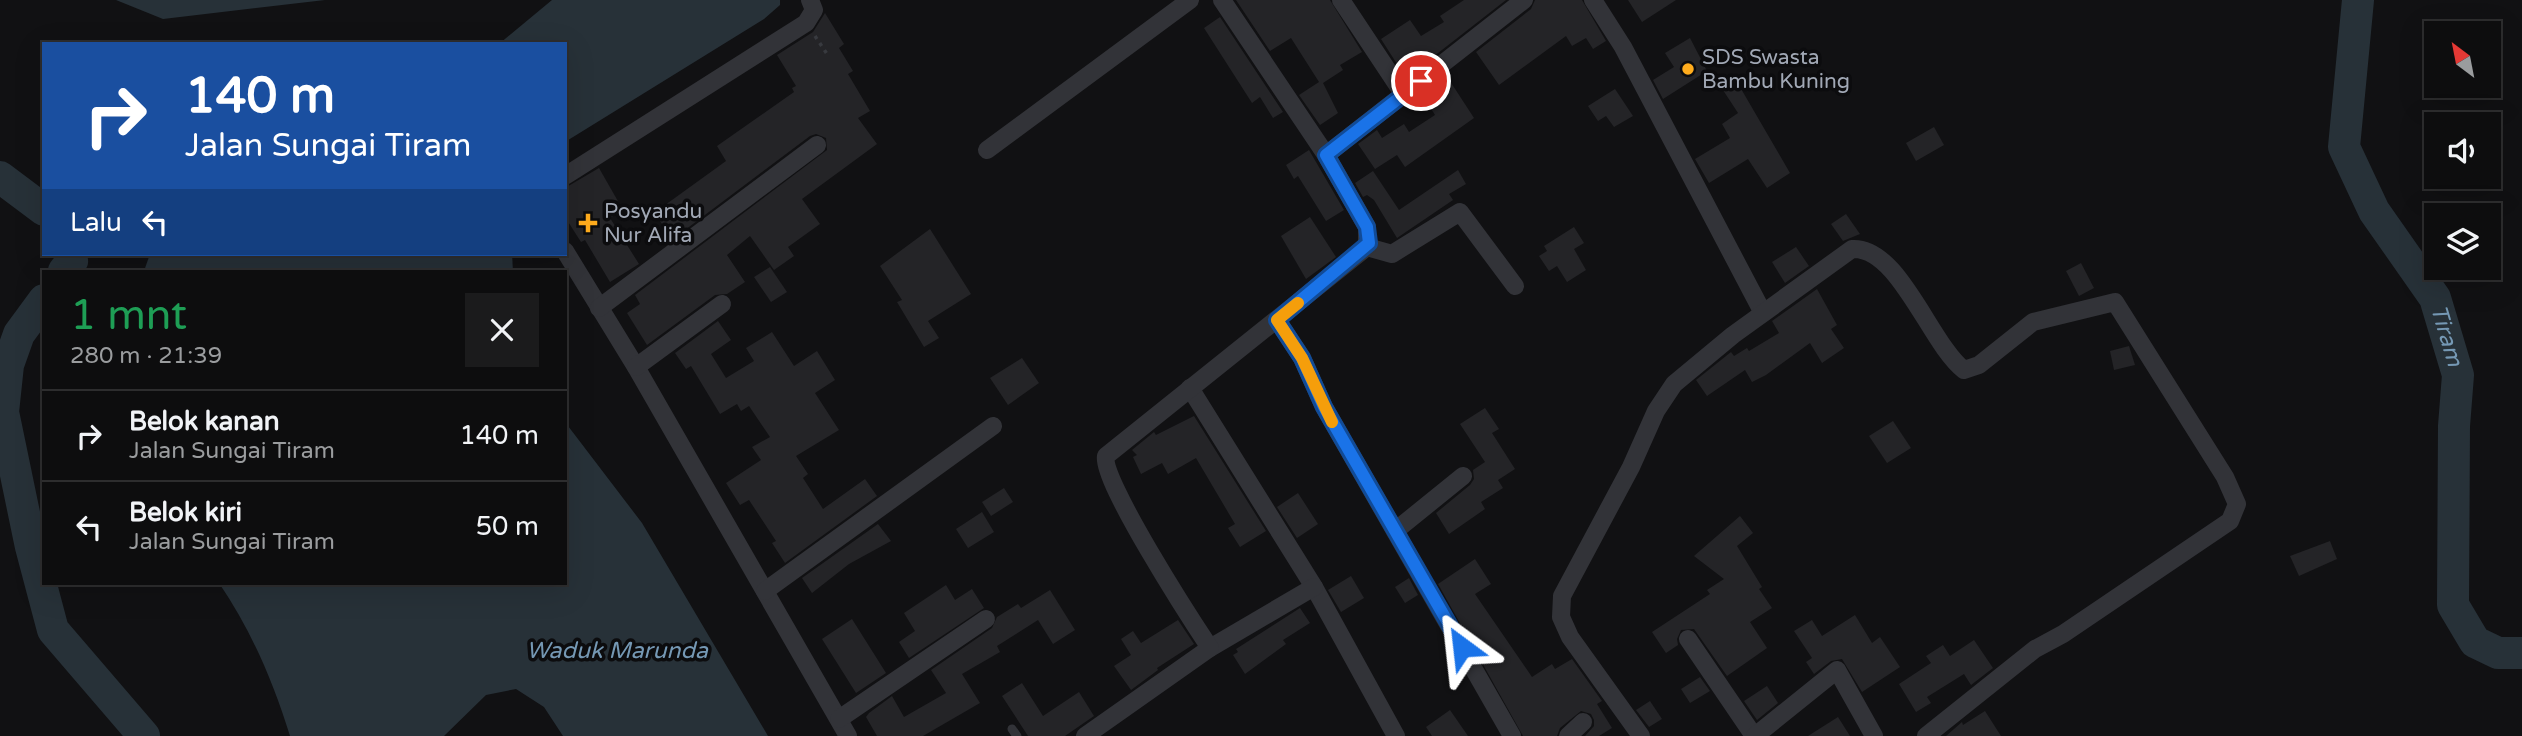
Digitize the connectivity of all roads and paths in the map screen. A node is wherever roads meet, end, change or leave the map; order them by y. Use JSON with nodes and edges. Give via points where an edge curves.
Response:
{"nodes":[{"id":1,"x":810,"y":0,"type":"edge"},
{"id":2,"x":1190,"y":0,"type":"edge"},
{"id":3,"x":1222,"y":0,"type":"edge"},
{"id":4,"x":1342,"y":0,"type":"edge"},
{"id":5,"x":1524,"y":0,"type":"edge"},
{"id":6,"x":1592,"y":0,"type":"edge"},
{"id":7,"x":806,"y":23,"type":"junction"},
{"id":8,"x":829,"y":57,"type":"dead end"},
{"id":9,"x":1404,"y":95,"type":"junction"},
{"id":10,"x":817,"y":145,"type":"dead end"},
{"id":11,"x":987,"y":150,"type":"dead end"},
{"id":12,"x":1326,"y":155,"type":"junction"},
{"id":13,"x":567,"y":175,"type":"edge"},
{"id":14,"x":1367,"y":247,"type":"junction"},
{"id":15,"x":567,"y":254,"type":"edge"},
{"id":16,"x":1515,"y":286,"type":"dead end"},
{"id":17,"x":722,"y":304,"type":"dead end"},
{"id":18,"x":599,"y":308,"type":"junction"},
{"id":19,"x":1763,"y":313,"type":"junction"},
{"id":20,"x":1277,"y":320,"type":"junction"},
{"id":21,"x":636,"y":367,"type":"junction"},
{"id":22,"x":1190,"y":388,"type":"junction"},
{"id":23,"x":993,"y":426,"type":"dead end"},
{"id":24,"x":1463,"y":476,"type":"dead end"},
{"id":25,"x":1395,"y":531,"type":"junction"},
{"id":26,"x":1314,"y":587,"type":"junction"},
{"id":27,"x":765,"y":591,"type":"junction"},
{"id":28,"x":986,"y":618,"type":"dead end"},
{"id":29,"x":1688,"y":639,"type":"dead end"},
{"id":30,"x":1210,"y":648,"type":"junction"},
{"id":31,"x":839,"y":719,"type":"junction"},
{"id":32,"x":1583,"y":722,"type":"dead end"},
{"id":33,"x":848,"y":736,"type":"edge"},
{"id":34,"x":1085,"y":736,"type":"edge"},
{"id":35,"x":1396,"y":736,"type":"edge"},
{"id":36,"x":1512,"y":736,"type":"edge"},
{"id":37,"x":1567,"y":736,"type":"edge"},
{"id":38,"x":1641,"y":736,"type":"edge"},
{"id":39,"x":1754,"y":736,"type":"edge"},
{"id":40,"x":1874,"y":736,"type":"edge"},
{"id":41,"x":1926,"y":736,"type":"edge"}],
"edges":[{"from":1,"to":7,"type":"street","via":[[814,10]]},
{"from":2,"to":11,"type":"street"},
{"from":3,"to":12,"type":"street"},
{"from":4,"to":9,"type":"street"},
{"from":5,"to":9,"type":"street"},
{"from":6,"to":19,"type":"street","via":[[1623,47]]},
{"from":7,"to":8,"type":"path"},
{"from":7,"to":13,"type":"street"},
{"from":9,"to":12,"type":"street"},
{"from":10,"to":18,"type":"street"},
{"from":12,"to":14,"type":"street","via":[[1367,227]]},
{"from":14,"to":16,"type":"street","via":[[1392,254],[1460,212]]},
{"from":14,"to":20,"type":"street"},
{"from":15,"to":18,"type":"street"},
{"from":17,"to":21,"type":"street"},
{"from":18,"to":21,"type":"street"},
{"from":19,"to":38,"type":"street","via":[[1667,392],[1562,596],[1561,617],[1570,637]]},
{"from":19,"to":41,"type":"street","via":[[1852,249],[1861,248],[1897,277],[1935,337],[1965,370],[1979,365],[2032,322],[2115,302],[2225,477],[2237,504],[2230,521],[2035,649]]},
{"from":20,"to":22,"type":"street"},
{"from":20,"to":25,"type":"street"},
{"from":21,"to":27,"type":"street"},
{"from":22,"to":26,"type":"street"},
{"from":22,"to":30,"type":"street","via":[[1112,449],[1105,462],[1129,515]]},
{"from":23,"to":27,"type":"street"},
{"from":24,"to":25,"type":"street"},
{"from":25,"to":36,"type":"street"},
{"from":26,"to":30,"type":"street"},
{"from":26,"to":35,"type":"street"},
{"from":27,"to":31,"type":"street"},
{"from":28,"to":31,"type":"street"},
{"from":29,"to":39,"type":"street"},
{"from":30,"to":34,"type":"street"},
{"from":31,"to":33,"type":"street"},
{"from":32,"to":37,"type":"street"},
{"from":39,"to":40,"type":"street","via":[[1837,670]]}]}
